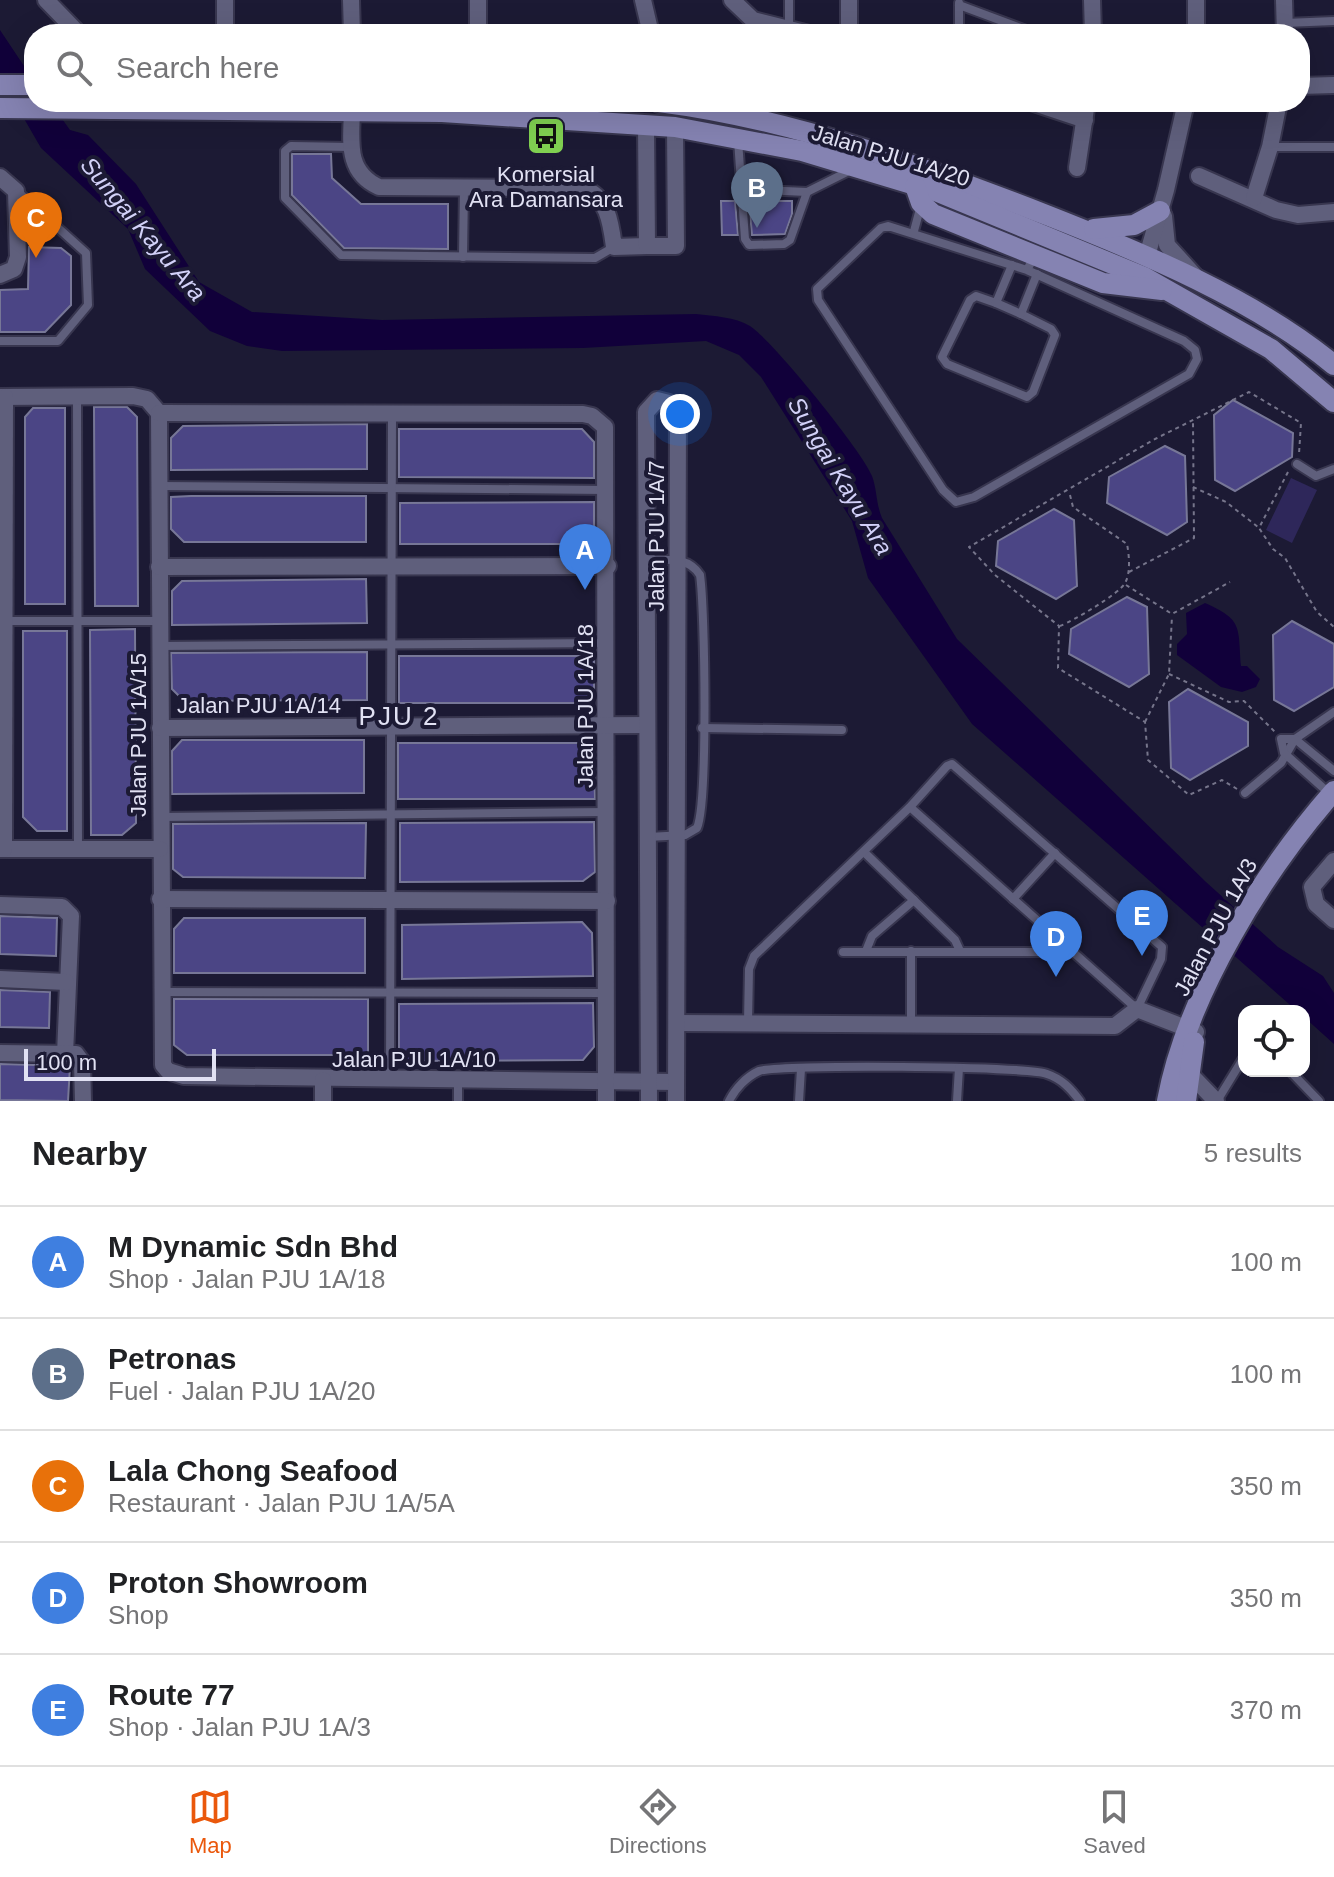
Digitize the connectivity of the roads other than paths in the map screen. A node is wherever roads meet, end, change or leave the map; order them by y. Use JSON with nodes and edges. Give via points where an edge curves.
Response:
{"nodes":[{"id":1,"x":46,"y":0,"type":"edge"},
{"id":2,"x":225,"y":0,"type":"edge"},
{"id":3,"x":351,"y":0,"type":"edge"},
{"id":4,"x":478,"y":0,"type":"edge"},
{"id":5,"x":643,"y":0,"type":"edge"},
{"id":6,"x":732,"y":0,"type":"edge"},
{"id":7,"x":789,"y":0,"type":"edge"},
{"id":8,"x":849,"y":0,"type":"edge"},
{"id":9,"x":1092,"y":0,"type":"edge"},
{"id":10,"x":1196,"y":0,"type":"edge"},
{"id":11,"x":1284,"y":0,"type":"edge"},
{"id":12,"x":959,"y":2,"type":"edge"},
{"id":13,"x":1334,"y":21,"type":"edge"},
{"id":14,"x":69,"y":24,"type":"edge"},
{"id":15,"x":225,"y":24,"type":"edge"},
{"id":16,"x":352,"y":24,"type":"edge"},
{"id":17,"x":478,"y":24,"type":"edge"},
{"id":18,"x":649,"y":24,"type":"edge"},
{"id":19,"x":766,"y":24,"type":"edge"},
{"id":20,"x":789,"y":24,"type":"edge"},
{"id":21,"x":849,"y":24,"type":"edge"},
{"id":22,"x":959,"y":24,"type":"edge"},
{"id":23,"x":1013,"y":24,"type":"edge"},
{"id":24,"x":1093,"y":24,"type":"edge"},
{"id":25,"x":1196,"y":24,"type":"edge"},
{"id":26,"x":1285,"y":24,"type":"edge"},
{"id":27,"x":1310,"y":24,"type":"edge"},
{"id":28,"x":0,"y":85,"type":"edge"},
{"id":29,"x":24,"y":85,"type":"edge"},
{"id":30,"x":1334,"y":85,"type":"edge"},
{"id":31,"x":1310,"y":86,"type":"edge"},
{"id":32,"x":0,"y":108,"type":"edge"},
{"id":33,"x":24,"y":108,"type":"edge"},
{"id":34,"x":352,"y":112,"type":"edge"},
{"id":35,"x":373,"y":112,"type":"edge"},
{"id":36,"x":673,"y":112,"type":"edge"},
{"id":37,"x":710,"y":112,"type":"edge"},
{"id":38,"x":1061,"y":112,"type":"edge"},
{"id":39,"x":1086,"y":112,"type":"edge"},
{"id":40,"x":1184,"y":112,"type":"edge"},
{"id":41,"x":1277,"y":112,"type":"edge"},
{"id":42,"x":715,"y":113,"type":"joint"},
{"id":43,"x":1085,"y":120,"type":"junction"},
{"id":44,"x":646,"y":125,"type":"junction"},
{"id":45,"x":675,"y":127,"type":"junction"},
{"id":46,"x":737,"y":138,"type":"junction"},
{"id":47,"x":351,"y":147,"type":"junction"},
{"id":48,"x":1270,"y":147,"type":"junction"},
{"id":49,"x":1334,"y":147,"type":"edge"},
{"id":50,"x":857,"y":167,"type":"junction"},
{"id":51,"x":1077,"y":168,"type":"dead end"},
{"id":52,"x":1199,"y":176,"type":"dead end"},
{"id":53,"x":0,"y":177,"type":"edge"},
{"id":54,"x":464,"y":188,"type":"junction"},
{"id":55,"x":741,"y":189,"type":"junction"},
{"id":56,"x":1166,"y":190,"type":"junction"},
{"id":57,"x":16,"y":191,"type":"junction"},
{"id":58,"x":807,"y":192,"type":"junction"},
{"id":59,"x":918,"y":194,"type":"junction"},
{"id":60,"x":1254,"y":198,"type":"junction"},
{"id":61,"x":1160,"y":211,"type":"junction"},
{"id":62,"x":1334,"y":212,"type":"edge"},
{"id":63,"x":1082,"y":229,"type":"junction"},
{"id":64,"x":914,"y":231,"type":"junction"},
{"id":65,"x":647,"y":246,"type":"junction"},
{"id":66,"x":614,"y":247,"type":"junction"},
{"id":67,"x":1147,"y":256,"type":"junction"},
{"id":68,"x":463,"y":257,"type":"junction"},
{"id":69,"x":1012,"y":265,"type":"junction"},
{"id":70,"x":1033,"y":266,"type":"junction"},
{"id":71,"x":0,"y":275,"type":"edge"},
{"id":72,"x":1200,"y":281,"type":"junction"},
{"id":73,"x":1181,"y":294,"type":"junction"},
{"id":74,"x":996,"y":303,"type":"junction"},
{"id":75,"x":1021,"y":314,"type":"junction"},
{"id":76,"x":0,"y":341,"type":"edge"},
{"id":77,"x":1334,"y":365,"type":"edge"},
{"id":78,"x":2,"y":397,"type":"edge"},
{"id":79,"x":77,"y":397,"type":"junction"},
{"id":80,"x":1334,"y":402,"type":"edge"},
{"id":81,"x":159,"y":413,"type":"junction"},
{"id":82,"x":392,"y":415,"type":"junction"},
{"id":83,"x":1297,"y":464,"type":"road end"},
{"id":84,"x":1334,"y":469,"type":"edge"},
{"id":85,"x":159,"y":486,"type":"junction"},
{"id":86,"x":392,"y":489,"type":"junction"},
{"id":87,"x":608,"y":490,"type":"junction"},
{"id":88,"x":647,"y":560,"type":"junction"},
{"id":89,"x":678,"y":560,"type":"junction"},
{"id":90,"x":391,"y":566,"type":"junction"},
{"id":91,"x":608,"y":566,"type":"junction"},
{"id":92,"x":159,"y":567,"type":"junction"},
{"id":93,"x":2,"y":621,"type":"edge"},
{"id":94,"x":78,"y":621,"type":"junction"},
{"id":95,"x":159,"y":621,"type":"junction"},
{"id":96,"x":608,"y":643,"type":"junction"},
{"id":97,"x":391,"y":644,"type":"junction"},
{"id":98,"x":159,"y":646,"type":"junction"},
{"id":99,"x":1334,"y":712,"type":"edge"},
{"id":100,"x":607,"y":725,"type":"junction"},
{"id":101,"x":647,"y":725,"type":"junction"},
{"id":102,"x":391,"y":726,"type":"junction"},
{"id":103,"x":160,"y":728,"type":"junction"},
{"id":104,"x":702,"y":728,"type":"junction"},
{"id":105,"x":842,"y":730,"type":"dead end"},
{"id":106,"x":1295,"y":739,"type":"junction"},
{"id":107,"x":1284,"y":753,"type":"junction"},
{"id":108,"x":1334,"y":771,"type":"edge"},
{"id":109,"x":1245,"y":793,"type":"road end"},
{"id":110,"x":1332,"y":793,"type":"edge"},
{"id":111,"x":910,"y":807,"type":"junction"},
{"id":112,"x":607,"y":812,"type":"junction"},
{"id":113,"x":391,"y":815,"type":"junction"},
{"id":114,"x":160,"y":817,"type":"junction"},
{"id":115,"x":648,"y":837,"type":"junction"},
{"id":116,"x":677,"y":837,"type":"junction"},
{"id":117,"x":2,"y":849,"type":"edge"},
{"id":118,"x":160,"y":849,"type":"junction"},
{"id":119,"x":78,"y":850,"type":"junction"},
{"id":120,"x":864,"y":852,"type":"junction"},
{"id":121,"x":1055,"y":853,"type":"junction"},
{"id":122,"x":1334,"y":861,"type":"edge"},
{"id":123,"x":160,"y":899,"type":"junction"},
{"id":124,"x":390,"y":899,"type":"junction"},
{"id":125,"x":1013,"y":899,"type":"junction"},
{"id":126,"x":914,"y":900,"type":"junction"},
{"id":127,"x":607,"y":901,"type":"junction"},
{"id":128,"x":0,"y":905,"type":"edge"},
{"id":129,"x":1334,"y":920,"type":"edge"},
{"id":130,"x":1066,"y":946,"type":"junction"},
{"id":131,"x":866,"y":951,"type":"junction"},
{"id":132,"x":911,"y":951,"type":"junction"},
{"id":133,"x":960,"y":951,"type":"junction"},
{"id":134,"x":843,"y":952,"type":"dead end"},
{"id":135,"x":0,"y":979,"type":"edge"},
{"id":136,"x":66,"y":982,"type":"junction"},
{"id":137,"x":160,"y":992,"type":"junction"},
{"id":138,"x":606,"y":993,"type":"junction"},
{"id":139,"x":390,"y":994,"type":"junction"},
{"id":140,"x":1137,"y":1009,"type":"junction"},
{"id":141,"x":677,"y":1023,"type":"junction"},
{"id":142,"x":748,"y":1023,"type":"junction"},
{"id":143,"x":911,"y":1024,"type":"junction"},
{"id":144,"x":1192,"y":1030,"type":"junction"},
{"id":145,"x":0,"y":1053,"type":"edge"},
{"id":146,"x":65,"y":1054,"type":"junction"},
{"id":147,"x":161,"y":1058,"type":"joint"},
{"id":148,"x":1238,"y":1066,"type":"edge"},
{"id":149,"x":959,"y":1068,"type":"junction"},
{"id":150,"x":801,"y":1069,"type":"junction"},
{"id":151,"x":1190,"y":1074,"type":"junction"},
{"id":152,"x":1296,"y":1077,"type":"edge"},
{"id":153,"x":323,"y":1080,"type":"junction"},
{"id":154,"x":390,"y":1081,"type":"junction"},
{"id":155,"x":458,"y":1081,"type":"junction"},
{"id":156,"x":606,"y":1082,"type":"junction"},
{"id":157,"x":649,"y":1082,"type":"junction"},
{"id":158,"x":676,"y":1082,"type":"junction"},
{"id":159,"x":83,"y":1101,"type":"edge"},
{"id":160,"x":323,"y":1101,"type":"edge"},
{"id":161,"x":458,"y":1101,"type":"edge"},
{"id":162,"x":606,"y":1101,"type":"edge"},
{"id":163,"x":649,"y":1101,"type":"edge"},
{"id":164,"x":676,"y":1101,"type":"edge"},
{"id":165,"x":729,"y":1101,"type":"edge"},
{"id":166,"x":799,"y":1101,"type":"edge"},
{"id":167,"x":958,"y":1101,"type":"edge"},
{"id":168,"x":1080,"y":1101,"type":"edge"},
{"id":169,"x":1167,"y":1101,"type":"edge"},
{"id":170,"x":1186,"y":1101,"type":"edge"},
{"id":171,"x":1216,"y":1101,"type":"edge"},
{"id":172,"x":1319,"y":1101,"type":"edge"}],
"edges":[{"from":1,"to":14,"type":"street"},
{"from":2,"to":15,"type":"street"},
{"from":3,"to":16,"type":"street"},
{"from":4,"to":17,"type":"street"},
{"from":5,"to":18,"type":"street"},
{"from":6,"to":19,"type":"street","via":[[753,20]]},
{"from":7,"to":20,"type":"lane"},
{"from":8,"to":21,"type":"street"},
{"from":9,"to":24,"type":"street"},
{"from":10,"to":25,"type":"street"},
{"from":11,"to":26,"type":"street"},
{"from":12,"to":22,"type":"lane"},
{"from":12,"to":23,"type":"lane"},
{"from":13,"to":27,"type":"lane"},
{"from":28,"to":29,"type":"street"},
{"from":30,"to":31,"type":"street"},
{"from":32,"to":33,"type":"street","name":"Jalan PJU 1A/20"},
{"from":34,"to":47,"type":"street"},
{"from":35,"to":44,"type":"street","name":"Jalan PJU 1A/20"},
{"from":36,"to":46,"type":"street","via":[[727,129]]},
{"from":37,"to":42,"type":"street","name":"Jalan PJU 1A/20"},
{"from":38,"to":43,"type":"street"},
{"from":39,"to":43,"type":"street"},
{"from":40,"to":56,"type":"street"},
{"from":41,"to":48,"type":"street"},
{"from":42,"to":63,"type":"street","name":"Jalan PJU 1A/20","via":[[809,131],[928,169]]},
{"from":43,"to":51,"type":"street"},
{"from":44,"to":45,"type":"street","name":"Jalan PJU 1A/20"},
{"from":44,"to":65,"type":"street"},
{"from":45,"to":46,"type":"street","name":"Jalan PJU 1A/20"},
{"from":45,"to":65,"type":"street","via":[[676,246]]},
{"from":46,"to":50,"type":"street","name":"Jalan PJU 1A/20"},
{"from":46,"to":55,"type":"lane"},
{"from":47,"to":54,"type":"street","via":[[356,168],[379,187]]},
{"from":47,"to":68,"type":"lane","via":[[287,148],[288,204],[341,255]]},
{"from":48,"to":49,"type":"lane"},
{"from":48,"to":60,"type":"street"},
{"from":50,"to":58,"type":"lane"},
{"from":50,"to":59,"type":"street","name":"Jalan PJU 1A/20"},
{"from":52,"to":60,"type":"street"},
{"from":53,"to":57,"type":"street"},
{"from":54,"to":66,"type":"street","via":[[589,190],[608,211]]},
{"from":54,"to":68,"type":"lane"},
{"from":55,"to":58,"type":"lane"},
{"from":55,"to":58,"type":"lane","via":[[749,245],[790,240]]},
{"from":56,"to":61,"type":"street"},
{"from":56,"to":72,"type":"street","via":[[1167,245]]},
{"from":57,"to":71,"type":"street","via":[[17,264]]},
{"from":57,"to":76,"type":"lane","via":[[86,253],[88,305],[58,341]]},
{"from":59,"to":64,"type":"lane"},
{"from":59,"to":70,"type":"street","via":[[933,214]]},
{"from":59,"to":73,"type":"street","name":"Jalan PJU 1A/20","via":[[1025,226]]},
{"from":60,"to":62,"type":"street","via":[[1298,215]]},
{"from":61,"to":63,"type":"street","via":[[1114,230]]},
{"from":61,"to":67,"type":"street"},
{"from":63,"to":67,"type":"street","name":"Jalan PJU 1A/20"},
{"from":64,"to":69,"type":"lane"},
{"from":64,"to":70,"type":"lane","via":[[881,228],[816,295],[943,490],[956,502],[974,497],[1189,374],[1195,365],[1195,350],[1184,341]]},
{"from":65,"to":66,"type":"street"},
{"from":66,"to":68,"type":"lane","via":[[595,258]]},
{"from":67,"to":72,"type":"street","name":"Jalan PJU 1A/20"},
{"from":67,"to":73,"type":"street","via":[[1156,275],[1185,291]]},
{"from":69,"to":70,"type":"lane"},
{"from":69,"to":74,"type":"lane"},
{"from":70,"to":73,"type":"street"},
{"from":70,"to":75,"type":"lane"},
{"from":72,"to":77,"type":"street","name":"Jalan PJU 1A/20"},
{"from":73,"to":80,"type":"street","name":"Jalan PJU 1A/20","via":[[1271,349]]},
{"from":74,"to":75,"type":"lane"},
{"from":74,"to":75,"type":"lane","via":[[973,297],[942,357],[947,364],[1027,397],[1055,335]]},
{"from":78,"to":79,"type":"street"},
{"from":78,"to":93,"type":"street"},
{"from":79,"to":81,"type":"street","via":[[140,397]]},
{"from":79,"to":94,"type":"lane"},
{"from":81,"to":82,"type":"street","name":"Jalan PJU 1A/18"},
{"from":81,"to":85,"type":"street","name":"Jalan PJU 1A/15"},
{"from":82,"to":86,"type":"lane"},
{"from":82,"to":87,"type":"street","name":"Jalan PJU 1A/18","via":[[592,416],[605,427],[608,439]]},
{"from":83,"to":84,"type":"lane","via":[[1316,476]]},
{"from":85,"to":86,"type":"lane"},
{"from":85,"to":92,"type":"street","name":"Jalan PJU 1A/15"},
{"from":86,"to":87,"type":"lane"},
{"from":86,"to":90,"type":"lane"},
{"from":87,"to":91,"type":"street","name":"Jalan PJU 1A/18"},
{"from":88,"to":89,"type":"lane"},
{"from":88,"to":89,"type":"street","name":"Jalan PJU 1A/7","via":[[646,412],[657,400],[669,403],[678,414]]},
{"from":88,"to":101,"type":"street","name":"Jalan PJU 1A/7"},
{"from":89,"to":104,"type":"lane","via":[[700,575]]},
{"from":89,"to":116,"type":"street","name":"Jalan PJU 1A/7"},
{"from":90,"to":91,"type":"street"},
{"from":90,"to":92,"type":"street"},
{"from":90,"to":97,"type":"lane"},
{"from":91,"to":96,"type":"street","name":"Jalan PJU 1A/18"},
{"from":92,"to":95,"type":"street","name":"Jalan PJU 1A/15"},
{"from":93,"to":94,"type":"lane"},
{"from":93,"to":117,"type":"street"},
{"from":94,"to":95,"type":"lane"},
{"from":94,"to":119,"type":"lane"},
{"from":95,"to":98,"type":"street","name":"Jalan PJU 1A/15"},
{"from":96,"to":97,"type":"lane"},
{"from":96,"to":100,"type":"street","name":"Jalan PJU 1A/18"},
{"from":97,"to":98,"type":"lane"},
{"from":97,"to":102,"type":"lane"},
{"from":98,"to":103,"type":"street","name":"Jalan PJU 1A/15"},
{"from":99,"to":106,"type":"lane"},
{"from":100,"to":101,"type":"street","name":"Jalan PJU 1A/14"},
{"from":100,"to":102,"type":"street","name":"Jalan PJU 1A/14"},
{"from":100,"to":112,"type":"street","name":"Jalan PJU 1A/18"},
{"from":101,"to":115,"type":"street","name":"Jalan PJU 1A/7"},
{"from":102,"to":103,"type":"street","name":"Jalan PJU 1A/14"},
{"from":102,"to":113,"type":"lane"},
{"from":103,"to":114,"type":"street","name":"Jalan PJU 1A/15"},
{"from":104,"to":105,"type":"lane"},
{"from":104,"to":116,"type":"lane","via":[[700,822],[692,833]]},
{"from":106,"to":107,"type":"lane"},
{"from":106,"to":107,"type":"lane","via":[[1281,739]]},
{"from":106,"to":108,"type":"lane"},
{"from":107,"to":109,"type":"lane","via":[[1281,763]]},
{"from":107,"to":110,"type":"lane"},
{"from":110,"to":144,"type":"street","name":"Jalan PJU 1A/3","via":[[1272,869],[1203,994]]},
{"from":111,"to":120,"type":"lane"},
{"from":111,"to":121,"type":"lane","via":[[952,764]]},
{"from":111,"to":125,"type":"lane"},
{"from":112,"to":113,"type":"lane"},
{"from":112,"to":127,"type":"street","name":"Jalan PJU 1A/18"},
{"from":113,"to":114,"type":"lane"},
{"from":113,"to":124,"type":"lane"},
{"from":114,"to":118,"type":"street","name":"Jalan PJU 1A/15"},
{"from":115,"to":116,"type":"lane"},
{"from":115,"to":157,"type":"street","name":"Jalan PJU 1A/7"},
{"from":116,"to":141,"type":"street","name":"Jalan PJU 1A/7"},
{"from":117,"to":119,"type":"street"},
{"from":118,"to":119,"type":"street"},
{"from":118,"to":123,"type":"street","name":"Jalan PJU 1A/15"},
{"from":120,"to":126,"type":"lane"},
{"from":120,"to":142,"type":"lane","via":[[754,956]]},
{"from":121,"to":125,"type":"lane"},
{"from":121,"to":140,"type":"lane","via":[[1162,947]]},
{"from":122,"to":129,"type":"street","via":[[1312,887],[1316,904]]},
{"from":123,"to":124,"type":"street"},
{"from":123,"to":137,"type":"street","name":"Jalan PJU 1A/15"},
{"from":124,"to":127,"type":"street"},
{"from":124,"to":139,"type":"lane"},
{"from":125,"to":130,"type":"lane"},
{"from":126,"to":131,"type":"lane","via":[[872,936]]},
{"from":126,"to":133,"type":"lane"},
{"from":127,"to":138,"type":"street","name":"Jalan PJU 1A/18"},
{"from":128,"to":136,"type":"street","via":[[68,910]]},
{"from":130,"to":133,"type":"lane","via":[[1048,952]]},
{"from":130,"to":140,"type":"lane"},
{"from":131,"to":132,"type":"lane"},
{"from":131,"to":134,"type":"lane"},
{"from":132,"to":133,"type":"lane"},
{"from":132,"to":143,"type":"lane"},
{"from":135,"to":136,"type":"street"},
{"from":136,"to":146,"type":"street"},
{"from":137,"to":139,"type":"lane"},
{"from":137,"to":147,"type":"street","name":"Jalan PJU 1A/15"},
{"from":138,"to":139,"type":"lane"},
{"from":138,"to":156,"type":"street","name":"Jalan PJU 1A/18"},
{"from":139,"to":154,"type":"lane"},
{"from":140,"to":143,"type":"street","via":[[1115,1026]]},
{"from":140,"to":144,"type":"street"},
{"from":141,"to":142,"type":"street"},
{"from":141,"to":158,"type":"street","name":"Jalan PJU 1A/7"},
{"from":142,"to":143,"type":"street"},
{"from":144,"to":151,"type":"street"},
{"from":144,"to":169,"type":"street","name":"Jalan PJU 1A/3"},
{"from":145,"to":146,"type":"street"},
{"from":146,"to":159,"type":"street","via":[[76,1054],[82,1062]]},
{"from":147,"to":153,"type":"street","name":"Jalan PJU 1A/10","via":[[168,1071],[184,1076]]},
{"from":148,"to":171,"type":"lane"},
{"from":149,"to":150,"type":"lane"},
{"from":149,"to":167,"type":"lane"},
{"from":149,"to":168,"type":"lane","via":[[1047,1073],[1065,1083]]},
{"from":150,"to":165,"type":"lane","via":[[758,1072],[738,1086]]},
{"from":150,"to":166,"type":"lane"},
{"from":151,"to":170,"type":"street"},
{"from":151,"to":171,"type":"street"},
{"from":152,"to":172,"type":"lane"},
{"from":153,"to":154,"type":"street","name":"Jalan PJU 1A/10"},
{"from":153,"to":160,"type":"street"},
{"from":154,"to":155,"type":"street","name":"Jalan PJU 1A/10"},
{"from":155,"to":156,"type":"street","name":"Jalan PJU 1A/10"},
{"from":155,"to":161,"type":"lane"},
{"from":156,"to":157,"type":"street","name":"Jalan PJU 1A/10"},
{"from":156,"to":162,"type":"street","name":"Jalan PJU 1A/18"},
{"from":157,"to":158,"type":"street","name":"Jalan PJU 1A/10"},
{"from":157,"to":163,"type":"street","name":"Jalan PJU 1A/7"},
{"from":158,"to":164,"type":"street","name":"Jalan PJU 1A/7"}]}
